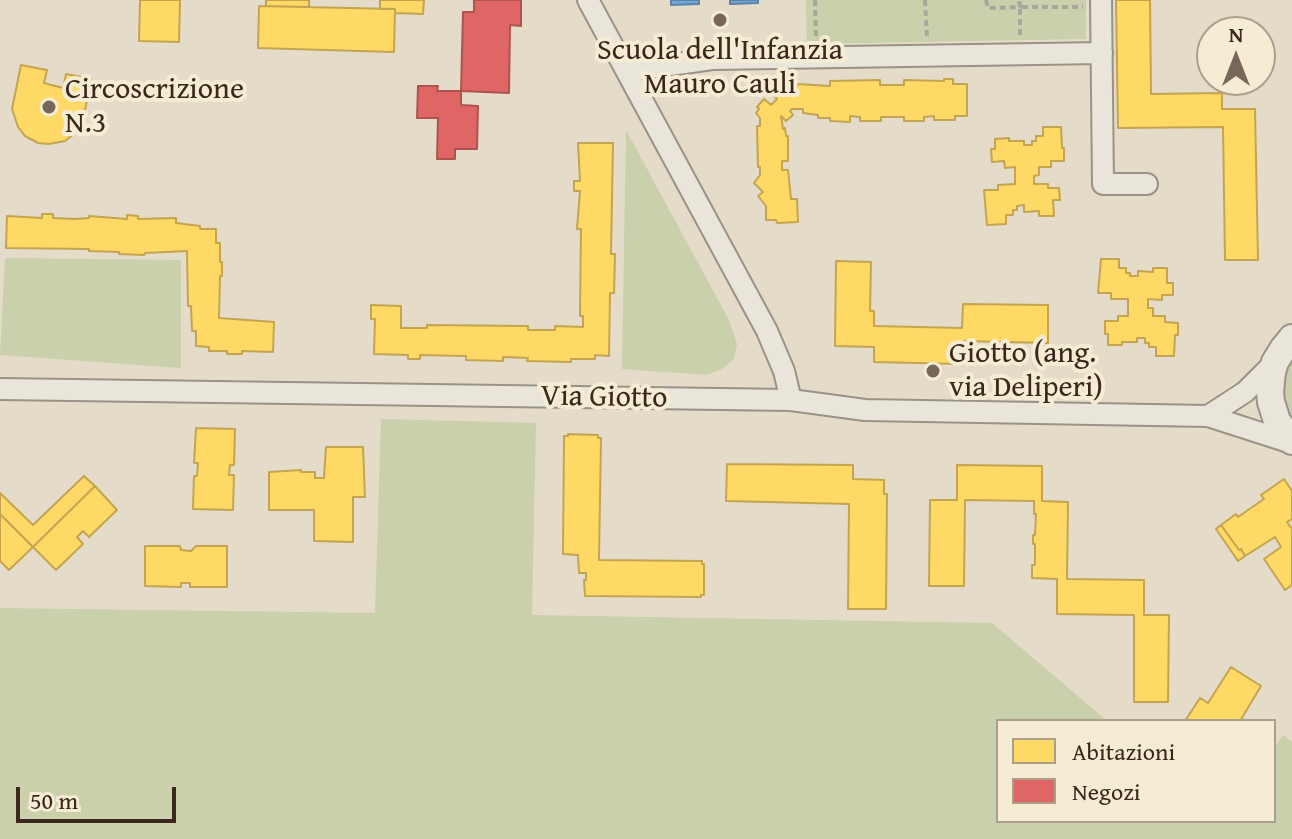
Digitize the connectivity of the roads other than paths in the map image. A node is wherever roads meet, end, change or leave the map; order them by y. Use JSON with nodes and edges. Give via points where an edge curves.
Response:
{"nodes":[{"id":1,"x":588,"y":0,"type":"edge"},
{"id":2,"x":1095,"y":4,"type":"edge"},
{"id":3,"x":1102,"y":53,"type":"junction"},
{"id":4,"x":628,"y":71,"type":"junction"},
{"id":5,"x":1147,"y":184,"type":"dead end"},
{"id":6,"x":1292,"y":338,"type":"edge"},
{"id":7,"x":1275,"y":362,"type":"junction"},
{"id":8,"x":0,"y":389,"type":"edge"},
{"id":9,"x":791,"y":400,"type":"junction"},
{"id":10,"x":1208,"y":416,"type":"junction"},
{"id":11,"x":1292,"y":442,"type":"edge"}],
"edges":[{"from":1,"to":4,"type":"street"},
{"from":2,"to":3,"type":"street"},
{"from":3,"to":4,"type":"street","via":[[712,59]]},
{"from":3,"to":5,"type":"street","via":[[1103,184]]},
{"from":4,"to":9,"type":"street","via":[[767,331]]},
{"from":6,"to":7,"type":"street"},
{"from":7,"to":10,"type":"street","via":[[1245,392]]},
{"from":7,"to":11,"type":"street","via":[[1271,402]]},
{"from":8,"to":9,"type":"street","name":"Via Giotto"},
{"from":9,"to":10,"type":"street","name":"Via Giotto","via":[[865,410]]},
{"from":10,"to":11,"type":"street","name":"Via Giotto"}]}
